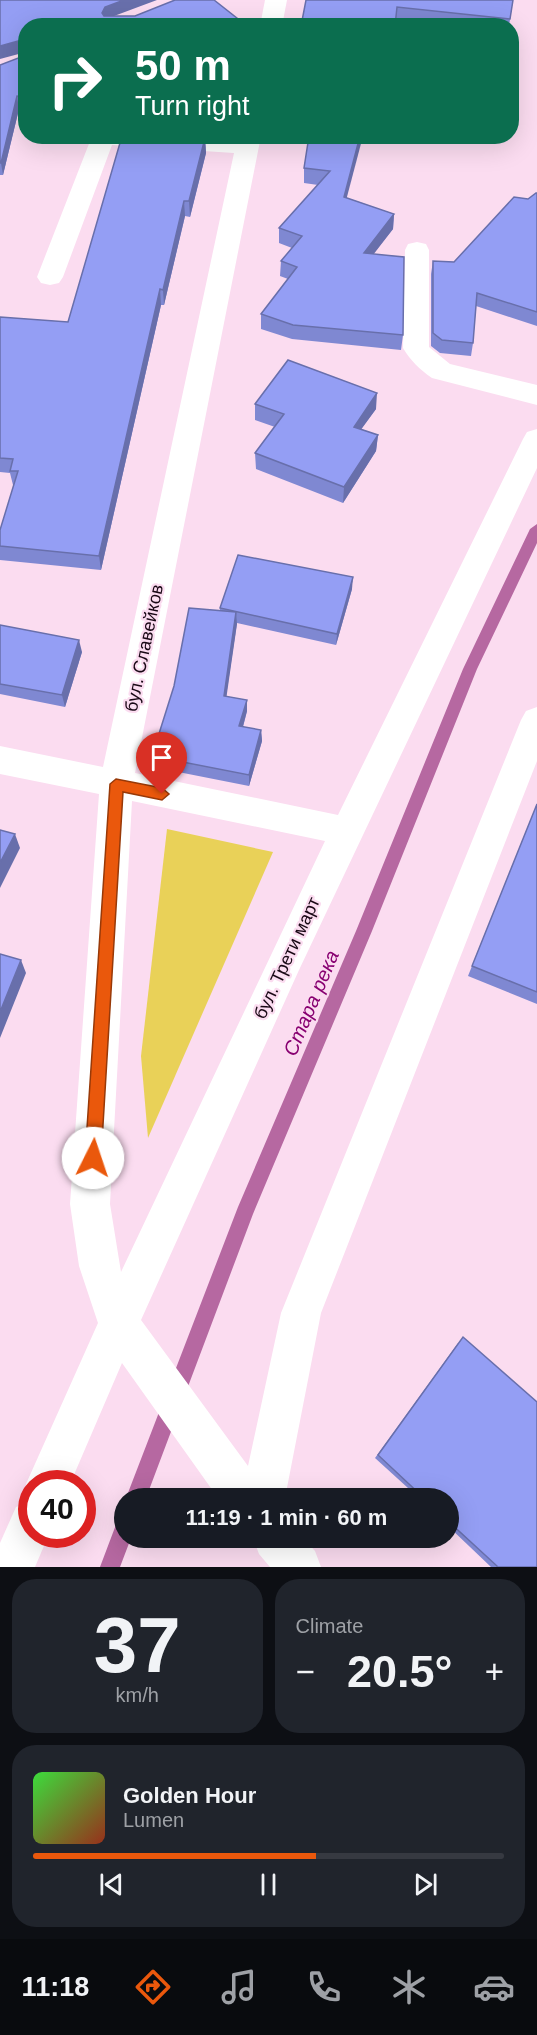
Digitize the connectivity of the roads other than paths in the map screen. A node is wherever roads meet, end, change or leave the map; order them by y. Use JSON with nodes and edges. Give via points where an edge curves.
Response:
{"nodes":[{"id":1,"x":276,"y":0,"type":"edge"},
{"id":2,"x":273,"y":18,"type":"edge"},
{"id":3,"x":100,"y":144,"type":"edge"},
{"id":4,"x":248,"y":144,"type":"edge"},
{"id":5,"x":417,"y":250,"type":"dead end"},
{"id":6,"x":51,"y":277,"type":"dead end"},
{"id":7,"x":537,"y":395,"type":"edge"},
{"id":8,"x":537,"y":439,"type":"edge"},
{"id":9,"x":537,"y":720,"type":"edge"},
{"id":10,"x":0,"y":760,"type":"edge"},
{"id":11,"x":116,"y":784,"type":"junction"},
{"id":12,"x":346,"y":831,"type":"junction"},
{"id":13,"x":118,"y":1322,"type":"junction"},
{"id":14,"x":54,"y":1470,"type":"edge"},
{"id":15,"x":237,"y":1488,"type":"edge"},
{"id":16,"x":265,"y":1488,"type":"edge"},
{"id":17,"x":20,"y":1548,"type":"edge"},
{"id":18,"x":283,"y":1548,"type":"edge"},
{"id":19,"x":12,"y":1567,"type":"edge"},
{"id":20,"x":299,"y":1567,"type":"edge"}],
"edges":[{"from":1,"to":2,"type":"street"},
{"from":3,"to":6,"type":"street"},
{"from":4,"to":11,"type":"street","name":"бул. Славейков"},
{"from":5,"to":7,"type":"street","via":[[416,348],[426,361],[441,371]]},
{"from":8,"to":12,"type":"street","name":"бул. Трети март"},
{"from":9,"to":16,"type":"street","via":[[301,1313]]},
{"from":10,"to":11,"type":"street"},
{"from":11,"to":12,"type":"street"},
{"from":11,"to":13,"type":"street","name":"бул. Славейков","via":[[90,1204],[99,1266]]},
{"from":12,"to":13,"type":"street","name":"бул. Трети март"},
{"from":13,"to":14,"type":"street","name":"бул. Трети март"},
{"from":13,"to":15,"type":"street","name":"бул. Славейков"},
{"from":17,"to":19,"type":"street"},
{"from":18,"to":20,"type":"street"}]}
